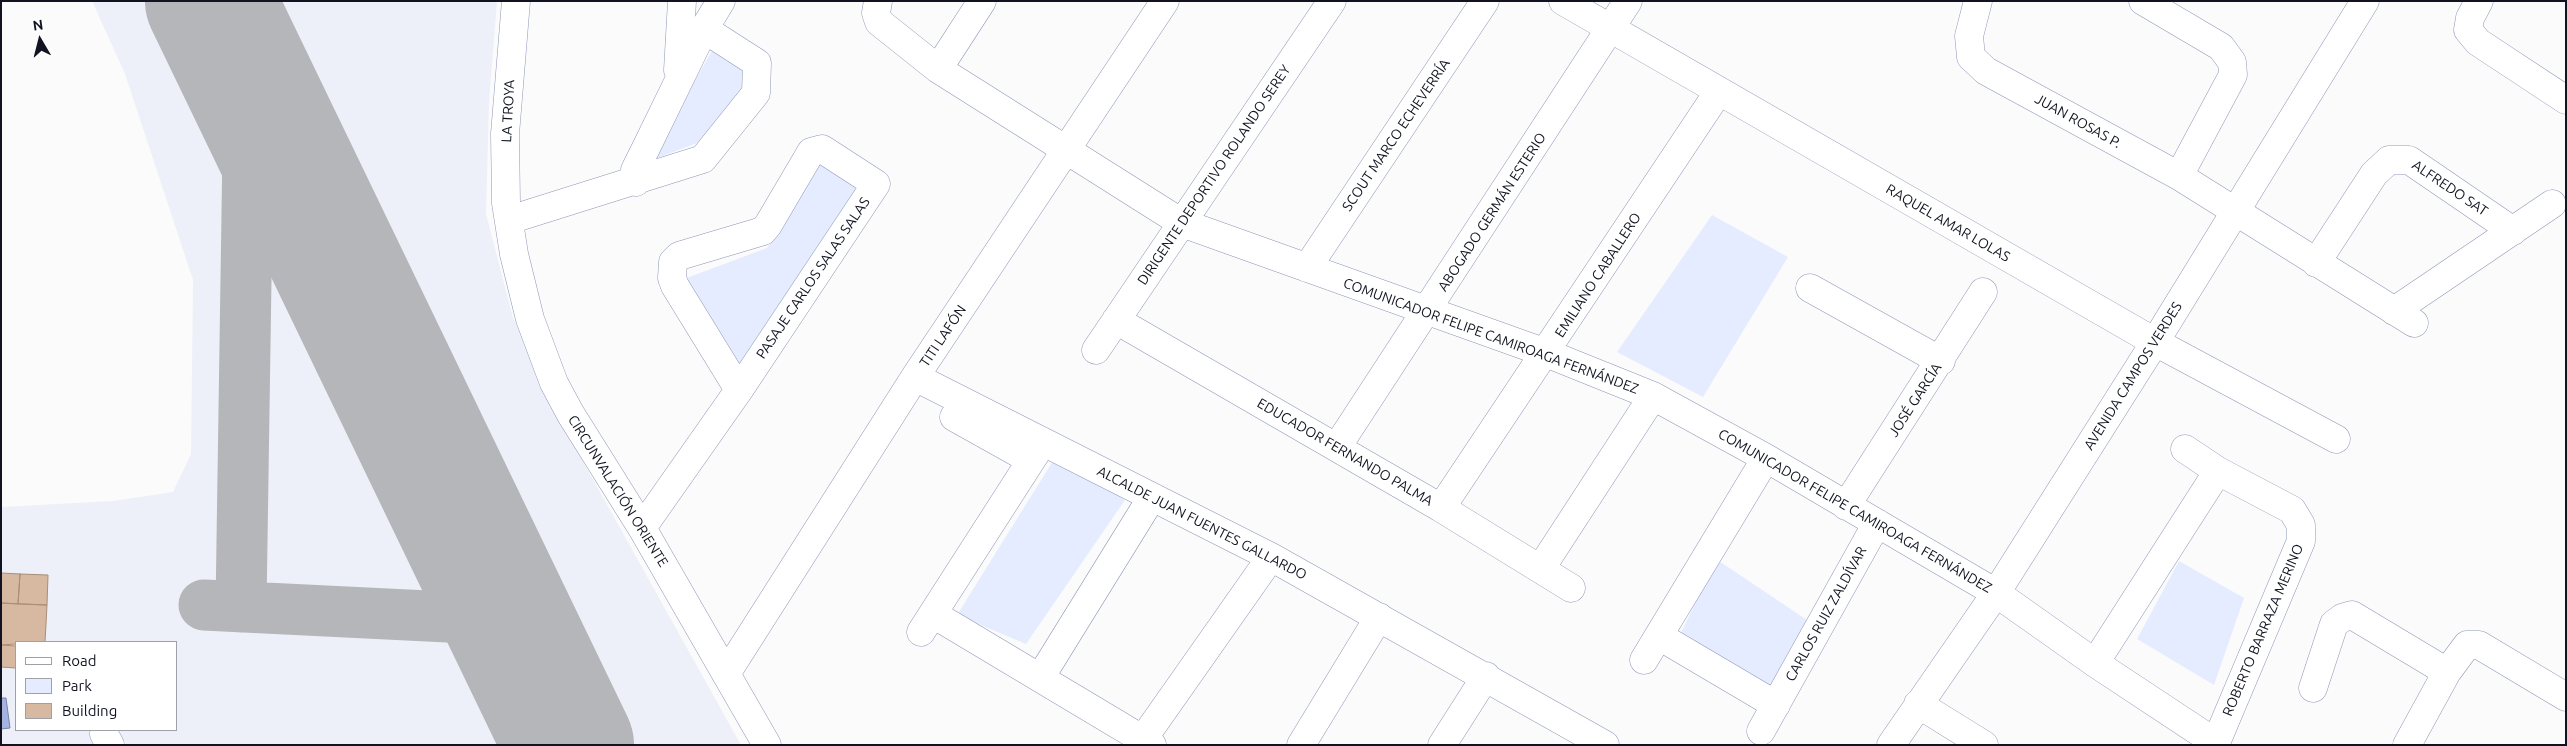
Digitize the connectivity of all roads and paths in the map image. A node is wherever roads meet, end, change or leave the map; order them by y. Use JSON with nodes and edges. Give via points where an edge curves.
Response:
{"nodes":[{"id":1,"x":516,"y":1,"type":"edge"},
{"id":2,"x":682,"y":1,"type":"edge"},
{"id":3,"x":721,"y":1,"type":"edge"},
{"id":4,"x":878,"y":1,"type":"edge"},
{"id":5,"x":982,"y":1,"type":"edge"},
{"id":6,"x":1165,"y":1,"type":"edge"},
{"id":7,"x":1332,"y":1,"type":"edge"},
{"id":8,"x":1485,"y":1,"type":"edge"},
{"id":9,"x":1563,"y":1,"type":"edge"},
{"id":10,"x":1628,"y":1,"type":"edge"},
{"id":11,"x":1978,"y":1,"type":"edge"},
{"id":12,"x":2143,"y":1,"type":"edge"},
{"id":13,"x":2365,"y":1,"type":"edge"},
{"id":14,"x":2479,"y":1,"type":"edge"},
{"id":15,"x":704,"y":29,"type":"junction"},
{"id":16,"x":1611,"y":29,"type":"junction"},
{"id":17,"x":938,"y":69,"type":"junction"},
{"id":18,"x":678,"y":81,"type":"junction"},
{"id":19,"x":1719,"y":91,"type":"junction"},
{"id":20,"x":2566,"y":100,"type":"edge"},
{"id":21,"x":1066,"y":151,"type":"junction"},
{"id":22,"x":636,"y":176,"type":"junction"},
{"id":23,"x":2179,"y":176,"type":"junction"},
{"id":24,"x":2552,"y":204,"type":"dead end"},
{"id":25,"x":508,"y":212,"type":"junction"},
{"id":26,"x":2235,"y":213,"type":"junction"},
{"id":27,"x":1182,"y":223,"type":"junction"},
{"id":28,"x":2512,"y":231,"type":"junction"},
{"id":29,"x":2316,"y":263,"type":"junction"},
{"id":30,"x":1307,"y":268,"type":"junction"},
{"id":31,"x":1810,"y":288,"type":"dead end"},
{"id":32,"x":1983,"y":292,"type":"dead end"},
{"id":33,"x":1428,"y":311,"type":"junction"},
{"id":34,"x":1116,"y":320,"type":"junction"},
{"id":35,"x":2155,"y":342,"type":"junction"},
{"id":36,"x":1096,"y":350,"type":"dead end"},
{"id":37,"x":1546,"y":353,"type":"junction"},
{"id":38,"x":1941,"y":361,"type":"junction"},
{"id":39,"x":911,"y":384,"type":"junction"},
{"id":40,"x":739,"y":390,"type":"junction"},
{"id":41,"x":1653,"y":396,"type":"junction"},
{"id":42,"x":2336,"y":439,"type":"dead end"},
{"id":43,"x":1336,"y":447,"type":"junction"},
{"id":44,"x":2185,"y":449,"type":"dead end"},
{"id":45,"x":1037,"y":451,"type":"junction"},
{"id":46,"x":1766,"y":458,"type":"junction"},
{"id":47,"x":2218,"y":471,"type":"junction"},
{"id":48,"x":1152,"y":497,"type":"junction"},
{"id":49,"x":1846,"y":506,"type":"junction"},
{"id":50,"x":1441,"y":508,"type":"junction"},
{"id":51,"x":1877,"y":523,"type":"junction"},
{"id":52,"x":642,"y":528,"type":"junction"},
{"id":53,"x":1271,"y":557,"type":"junction"},
{"id":54,"x":1540,"y":568,"type":"junction"},
{"id":55,"x":1572,"y":588,"type":"dead end"},
{"id":56,"x":1996,"y":593,"type":"junction"},
{"id":57,"x":1379,"y":617,"type":"junction"},
{"id":58,"x":1658,"y":636,"type":"junction"},
{"id":59,"x":1644,"y":660,"type":"dead end"},
{"id":60,"x":2095,"y":663,"type":"junction"},
{"id":61,"x":2448,"y":672,"type":"junction"},
{"id":62,"x":726,"y":674,"type":"junction"},
{"id":63,"x":1486,"y":676,"type":"junction"},
{"id":64,"x":1040,"y":678,"type":"junction"},
{"id":65,"x":2313,"y":688,"type":"dead end"},
{"id":66,"x":2566,"y":697,"type":"edge"},
{"id":67,"x":1918,"y":704,"type":"junction"},
{"id":68,"x":1776,"y":705,"type":"junction"},
{"id":69,"x":1761,"y":732,"type":"dead end"},
{"id":70,"x":1148,"y":742,"type":"edge"},
{"id":71,"x":1593,"y":742,"type":"edge"},
{"id":72,"x":2216,"y":744,"type":"edge"},
{"id":73,"x":767,"y":745,"type":"edge"},
{"id":74,"x":1301,"y":745,"type":"edge"},
{"id":75,"x":1442,"y":745,"type":"edge"},
{"id":76,"x":1890,"y":745,"type":"edge"},
{"id":77,"x":1984,"y":745,"type":"edge"},
{"id":78,"x":2406,"y":745,"type":"edge"}],
"edges":[{"from":1,"to":25,"type":"street","name":"LA TROYA","via":[[506,134]]},
{"from":2,"to":18,"type":"street"},
{"from":3,"to":15,"type":"street"},
{"from":4,"to":17,"type":"street","name":"COMUNICADOR FELIPE CAMIROAGA FERNÁNDEZ","via":[[876,12],[879,22]]},
{"from":5,"to":17,"type":"street"},
{"from":6,"to":21,"type":"street","name":"TITI LAFÓN"},
{"from":7,"to":27,"type":"street","name":"DIRIGENTE DEPORTIVO ROLANDO SEREY"},
{"from":8,"to":30,"type":"street","name":"SCOUT MARCO ECHEVERRÍA"},
{"from":9,"to":16,"type":"street","name":"RAQUEL AMAR LOLAS"},
{"from":10,"to":16,"type":"street","name":"ABOGADO GERMÁN ESTERIO"},
{"from":11,"to":23,"type":"street","name":"JUAN ROSAS P.","via":[[1969,36],[1970,50],[1971,57],[1986,71]]},
{"from":12,"to":23,"type":"street","via":[[2221,47],[2232,62],[2232,75]]},
{"from":13,"to":26,"type":"street","name":"AVENIDA CAMPOS VERDES"},
{"from":14,"to":20,"type":"street","via":[[2468,30],[2478,42]]},
{"from":15,"to":18,"type":"street"},
{"from":15,"to":22,"type":"street","via":[[757,63],[756,93],[703,159]]},
{"from":16,"to":19,"type":"street","name":"RAQUEL AMAR LOLAS"},
{"from":16,"to":33,"type":"street","name":"ABOGADO GERMÁN ESTERIO"},
{"from":17,"to":21,"type":"street","name":"COMUNICADOR FELIPE CAMIROAGA FERNÁNDEZ"},
{"from":18,"to":22,"type":"street"},
{"from":19,"to":35,"type":"street","name":"RAQUEL AMAR LOLAS"},
{"from":19,"to":37,"type":"street","name":"EMILIANO CABALLERO"},
{"from":21,"to":27,"type":"street","name":"COMUNICADOR FELIPE CAMIROAGA FERNÁNDEZ"},
{"from":21,"to":39,"type":"street","name":"TITI LAFÓN"},
{"from":22,"to":25,"type":"street"},
{"from":23,"to":26,"type":"street","name":"JUAN ROSAS P."},
{"from":24,"to":28,"type":"street"},
{"from":25,"to":52,"type":"street","name":"CIRCUNVALACIÓN ORIENTE","via":[[521,287],[551,375],[578,428]]},
{"from":26,"to":29,"type":"street"},
{"from":26,"to":35,"type":"street","name":"AVENIDA CAMPOS VERDES"},
{"from":27,"to":30,"type":"street","name":"COMUNICADOR FELIPE CAMIROAGA FERNÁNDEZ"},
{"from":27,"to":34,"type":"street","name":"DIRIGENTE DEPORTIVO ROLANDO SEREY"},
{"from":28,"to":29,"type":"street","via":[[2404,317]]},
{"from":28,"to":29,"type":"street","name":"ALFREDO SAT","via":[[2408,160],[2389,160],[2374,174]]},
{"from":30,"to":33,"type":"street","name":"COMUNICADOR FELIPE CAMIROAGA FERNÁNDEZ"},
{"from":31,"to":38,"type":"street"},
{"from":32,"to":38,"type":"street","name":"JOSÉ GARCÍA"},
{"from":33,"to":37,"type":"street","name":"COMUNICADOR FELIPE CAMIROAGA FERNÁNDEZ"},
{"from":33,"to":43,"type":"street","name":"ABOGADO GERMÁN ESTERIO"},
{"from":34,"to":36,"type":"street","name":"DIRIGENTE DEPORTIVO ROLANDO SEREY"},
{"from":34,"to":43,"type":"street","name":"EDUCADOR FERNANDO PALMA"},
{"from":35,"to":42,"type":"street","name":"RAQUEL AMAR LOLAS"},
{"from":35,"to":56,"type":"street","name":"AVENIDA CAMPOS VERDES"},
{"from":37,"to":41,"type":"street","name":"COMUNICADOR FELIPE CAMIROAGA FERNÁNDEZ"},
{"from":37,"to":50,"type":"street","name":"EMILIANO CABALLERO"},
{"from":38,"to":49,"type":"street","name":"JOSÉ GARCÍA"},
{"from":39,"to":45,"type":"street","name":"ALCALDE JUAN FUENTES GALLARDO"},
{"from":39,"to":62,"type":"street","name":"TITI LAFÓN"},
{"from":40,"to":40,"type":"street","name":"PASAJE CARLOS SALAS SALAS","via":[[675,286],[673,262],[679,256],[763,231],[811,152],[822,149],[876,184]]},
{"from":40,"to":52,"type":"street","name":"PASAJE CARLOS SALAS SALAS"},
{"from":41,"to":46,"type":"street","name":"COMUNICADOR FELIPE CAMIROAGA FERNÁNDEZ"},
{"from":41,"to":54,"type":"street"},
{"from":43,"to":50,"type":"street","name":"EDUCADOR FERNANDO PALMA"},
{"from":44,"to":47,"type":"street","name":"ROBERTO BARRAZA MERINO"},
{"from":45,"to":48,"type":"street","name":"ALCALDE JUAN FUENTES GALLARDO"},
{"from":45,"to":64,"type":"street","via":[[927,623]]},
{"from":46,"to":49,"type":"street","name":"COMUNICADOR FELIPE CAMIROAGA FERNÁNDEZ"},
{"from":46,"to":58,"type":"street"},
{"from":47,"to":60,"type":"street"},
{"from":47,"to":72,"type":"street","name":"ROBERTO BARRAZA MERINO","via":[[2292,510],[2301,525],[2301,541]]},
{"from":48,"to":53,"type":"street","name":"ALCALDE JUAN FUENTES GALLARDO"},
{"from":48,"to":64,"type":"street"},
{"from":49,"to":51,"type":"street","name":"COMUNICADOR FELIPE CAMIROAGA FERNÁNDEZ"},
{"from":50,"to":54,"type":"street","name":"EDUCADOR FERNANDO PALMA"},
{"from":51,"to":56,"type":"street","name":"COMUNICADOR FELIPE CAMIROAGA FERNÁNDEZ"},
{"from":51,"to":68,"type":"street","name":"CARLOS RUIZ ZALDÍVAR"},
{"from":52,"to":62,"type":"street","name":"CIRCUNVALACIÓN ORIENTE"},
{"from":53,"to":57,"type":"street","name":"ALCALDE JUAN FUENTES GALLARDO"},
{"from":53,"to":70,"type":"street"},
{"from":54,"to":55,"type":"street","name":"EDUCADOR FERNANDO PALMA"},
{"from":56,"to":60,"type":"street","name":"COMUNICADOR FELIPE CAMIROAGA FERNÁNDEZ"},
{"from":56,"to":67,"type":"street","name":"AVENIDA CAMPOS VERDES"},
{"from":57,"to":63,"type":"street","name":"ALCALDE JUAN FUENTES GALLARDO"},
{"from":57,"to":74,"type":"street"},
{"from":58,"to":59,"type":"street"},
{"from":58,"to":68,"type":"street"},
{"from":60,"to":72,"type":"street","name":"COMUNICADOR FELIPE CAMIROAGA FERNÁNDEZ"},
{"from":61,"to":65,"type":"street","via":[[2352,615],[2334,624]]},
{"from":61,"to":66,"type":"street","via":[[2463,648],[2479,645]]},
{"from":61,"to":78,"type":"street"},
{"from":62,"to":73,"type":"street","name":"CIRCUNVALACIÓN ORIENTE"},
{"from":63,"to":71,"type":"street","name":"ALCALDE JUAN FUENTES GALLARDO"},
{"from":63,"to":75,"type":"street"},
{"from":64,"to":70,"type":"street"},
{"from":67,"to":76,"type":"street","name":"AVENIDA CAMPOS VERDES"},
{"from":67,"to":77,"type":"street"},
{"from":68,"to":69,"type":"street","name":"CARLOS RUIZ ZALDÍVAR"}]}
